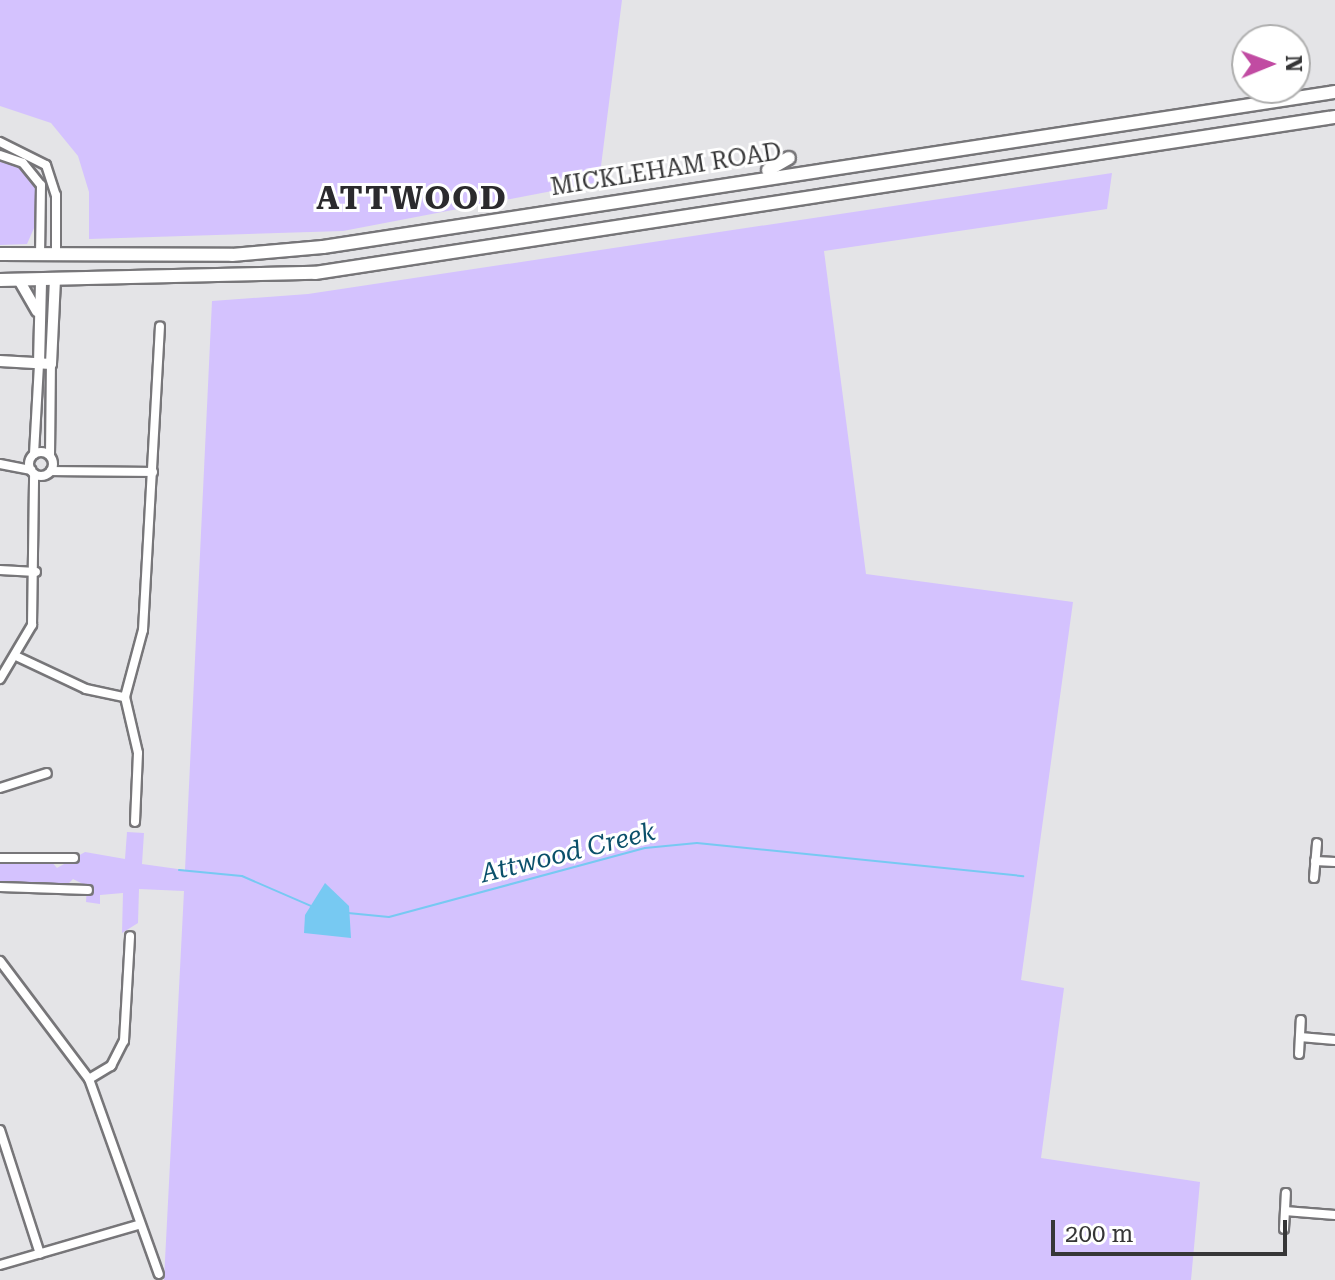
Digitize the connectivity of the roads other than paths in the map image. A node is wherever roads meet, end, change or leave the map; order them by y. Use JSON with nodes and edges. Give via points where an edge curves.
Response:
{"nodes":[{"id":1,"x":1335,"y":92,"type":"edge"},
{"id":2,"x":1335,"y":117,"type":"edge"},
{"id":3,"x":1060,"y":133,"type":"junction"},
{"id":4,"x":0,"y":142,"type":"edge"},
{"id":5,"x":0,"y":155,"type":"edge"},
{"id":6,"x":789,"y":158,"type":"dead end"},
{"id":7,"x":1048,"y":160,"type":"junction"},
{"id":8,"x":795,"y":172,"type":"junction"},
{"id":9,"x":756,"y":178,"type":"junction"},
{"id":10,"x":793,"y":198,"type":"junction"},
{"id":11,"x":0,"y":254,"type":"edge"},
{"id":12,"x":40,"y":255,"type":"junction"},
{"id":13,"x":56,"y":255,"type":"junction"},
{"id":14,"x":0,"y":280,"type":"edge"},
{"id":15,"x":19,"y":280,"type":"junction"},
{"id":16,"x":41,"y":280,"type":"junction"},
{"id":17,"x":55,"y":280,"type":"junction"},
{"id":18,"x":39,"y":317,"type":"junction"},
{"id":19,"x":160,"y":326,"type":"dead end"},
{"id":20,"x":0,"y":361,"type":"edge"},
{"id":21,"x":39,"y":364,"type":"junction"},
{"id":22,"x":51,"y":364,"type":"junction"},
{"id":23,"x":4,"y":464,"type":"edge"},
{"id":24,"x":32,"y":464,"type":"junction"},
{"id":25,"x":50,"y":465,"type":"junction"},
{"id":26,"x":153,"y":472,"type":"junction"},
{"id":27,"x":39,"y":503,"type":"junction"},
{"id":28,"x":0,"y":570,"type":"edge"},
{"id":29,"x":36,"y":572,"type":"junction"},
{"id":30,"x":18,"y":657,"type":"junction"},
{"id":31,"x":0,"y":679,"type":"edge"},
{"id":32,"x":125,"y":697,"type":"junction"},
{"id":33,"x":47,"y":773,"type":"dead end"},
{"id":34,"x":0,"y":788,"type":"edge"},
{"id":35,"x":135,"y":822,"type":"dead end"},
{"id":36,"x":1317,"y":843,"type":"dead end"},
{"id":37,"x":0,"y":858,"type":"edge"},
{"id":38,"x":74,"y":858,"type":"dead end"},
{"id":39,"x":1315,"y":861,"type":"junction"},
{"id":40,"x":1335,"y":862,"type":"edge"},
{"id":41,"x":1314,"y":878,"type":"dead end"},
{"id":42,"x":0,"y":887,"type":"edge"},
{"id":43,"x":88,"y":890,"type":"dead end"},
{"id":44,"x":130,"y":936,"type":"dead end"},
{"id":45,"x":0,"y":961,"type":"edge"},
{"id":46,"x":1301,"y":1020,"type":"dead end"},
{"id":47,"x":1300,"y":1037,"type":"junction"},
{"id":48,"x":1335,"y":1040,"type":"edge"},
{"id":49,"x":1299,"y":1054,"type":"dead end"},
{"id":50,"x":89,"y":1079,"type":"junction"},
{"id":51,"x":0,"y":1130,"type":"edge"},
{"id":52,"x":1286,"y":1193,"type":"dead end"},
{"id":53,"x":1285,"y":1211,"type":"junction"},
{"id":54,"x":1335,"y":1215,"type":"edge"},
{"id":55,"x":138,"y":1225,"type":"junction"},
{"id":56,"x":1284,"y":1229,"type":"dead end"},
{"id":57,"x":40,"y":1254,"type":"junction"},
{"id":58,"x":0,"y":1265,"type":"edge"},
{"id":59,"x":159,"y":1274,"type":"dead end"}],
"edges":[{"from":1,"to":3,"type":"main road","name":"MICKLEHAM ROAD"},
{"from":2,"to":7,"type":"main road","name":"MICKLEHAM ROAD"},
{"from":3,"to":7,"type":"main road"},
{"from":3,"to":8,"type":"main road","name":"MICKLEHAM ROAD"},
{"from":4,"to":13,"type":"street","via":[[46,165],[56,195]]},
{"from":5,"to":12,"type":"street","via":[[23,163],[41,185]]},
{"from":6,"to":9,"type":"main road"},
{"from":7,"to":10,"type":"main road","name":"MICKLEHAM ROAD"},
{"from":8,"to":9,"type":"main road","name":"MICKLEHAM ROAD"},
{"from":8,"to":10,"type":"main road"},
{"from":9,"to":13,"type":"main road","name":"MICKLEHAM ROAD","via":[[323,247]]},
{"from":10,"to":17,"type":"main road","name":"MICKLEHAM ROAD","via":[[315,273]]},
{"from":11,"to":12,"type":"main road","name":"MICKLEHAM ROAD"},
{"from":12,"to":13,"type":"main road","name":"MICKLEHAM ROAD"},
{"from":12,"to":16,"type":"main road"},
{"from":13,"to":17,"type":"main road"},
{"from":14,"to":15,"type":"main road","name":"MICKLEHAM ROAD"},
{"from":15,"to":16,"type":"main road","name":"MICKLEHAM ROAD"},
{"from":15,"to":18,"type":"street"},
{"from":16,"to":17,"type":"main road","name":"MICKLEHAM ROAD"},
{"from":16,"to":18,"type":"street"},
{"from":17,"to":22,"type":"street"},
{"from":18,"to":21,"type":"street"},
{"from":19,"to":26,"type":"street"},
{"from":20,"to":21,"type":"street"},
{"from":21,"to":22,"type":"street"},
{"from":21,"to":24,"type":"street"},
{"from":22,"to":25,"type":"street"},
{"from":23,"to":24,"type":"street"},
{"from":24,"to":25,"type":"street"},
{"from":24,"to":25,"type":"street"},
{"from":24,"to":27,"type":"street"},
{"from":25,"to":26,"type":"street"},
{"from":25,"to":27,"type":"street"},
{"from":26,"to":32,"type":"street","via":[[143,630]]},
{"from":27,"to":29,"type":"street"},
{"from":28,"to":29,"type":"street"},
{"from":29,"to":30,"type":"street","via":[[32,625]]},
{"from":30,"to":31,"type":"street"},
{"from":30,"to":32,"type":"street","via":[[73,684]]},
{"from":32,"to":35,"type":"street","via":[[138,753]]},
{"from":33,"to":34,"type":"street"},
{"from":36,"to":39,"type":"street"},
{"from":37,"to":38,"type":"street"},
{"from":39,"to":40,"type":"street"},
{"from":39,"to":41,"type":"street"},
{"from":42,"to":43,"type":"street"},
{"from":44,"to":50,"type":"street","via":[[124,1041],[111,1066]]},
{"from":45,"to":50,"type":"street"},
{"from":46,"to":47,"type":"street"},
{"from":47,"to":48,"type":"street"},
{"from":47,"to":49,"type":"street"},
{"from":50,"to":55,"type":"street"},
{"from":51,"to":57,"type":"street"},
{"from":52,"to":53,"type":"street"},
{"from":53,"to":54,"type":"street"},
{"from":53,"to":56,"type":"street"},
{"from":55,"to":57,"type":"street"},
{"from":55,"to":59,"type":"street"},
{"from":57,"to":58,"type":"street"}]}
